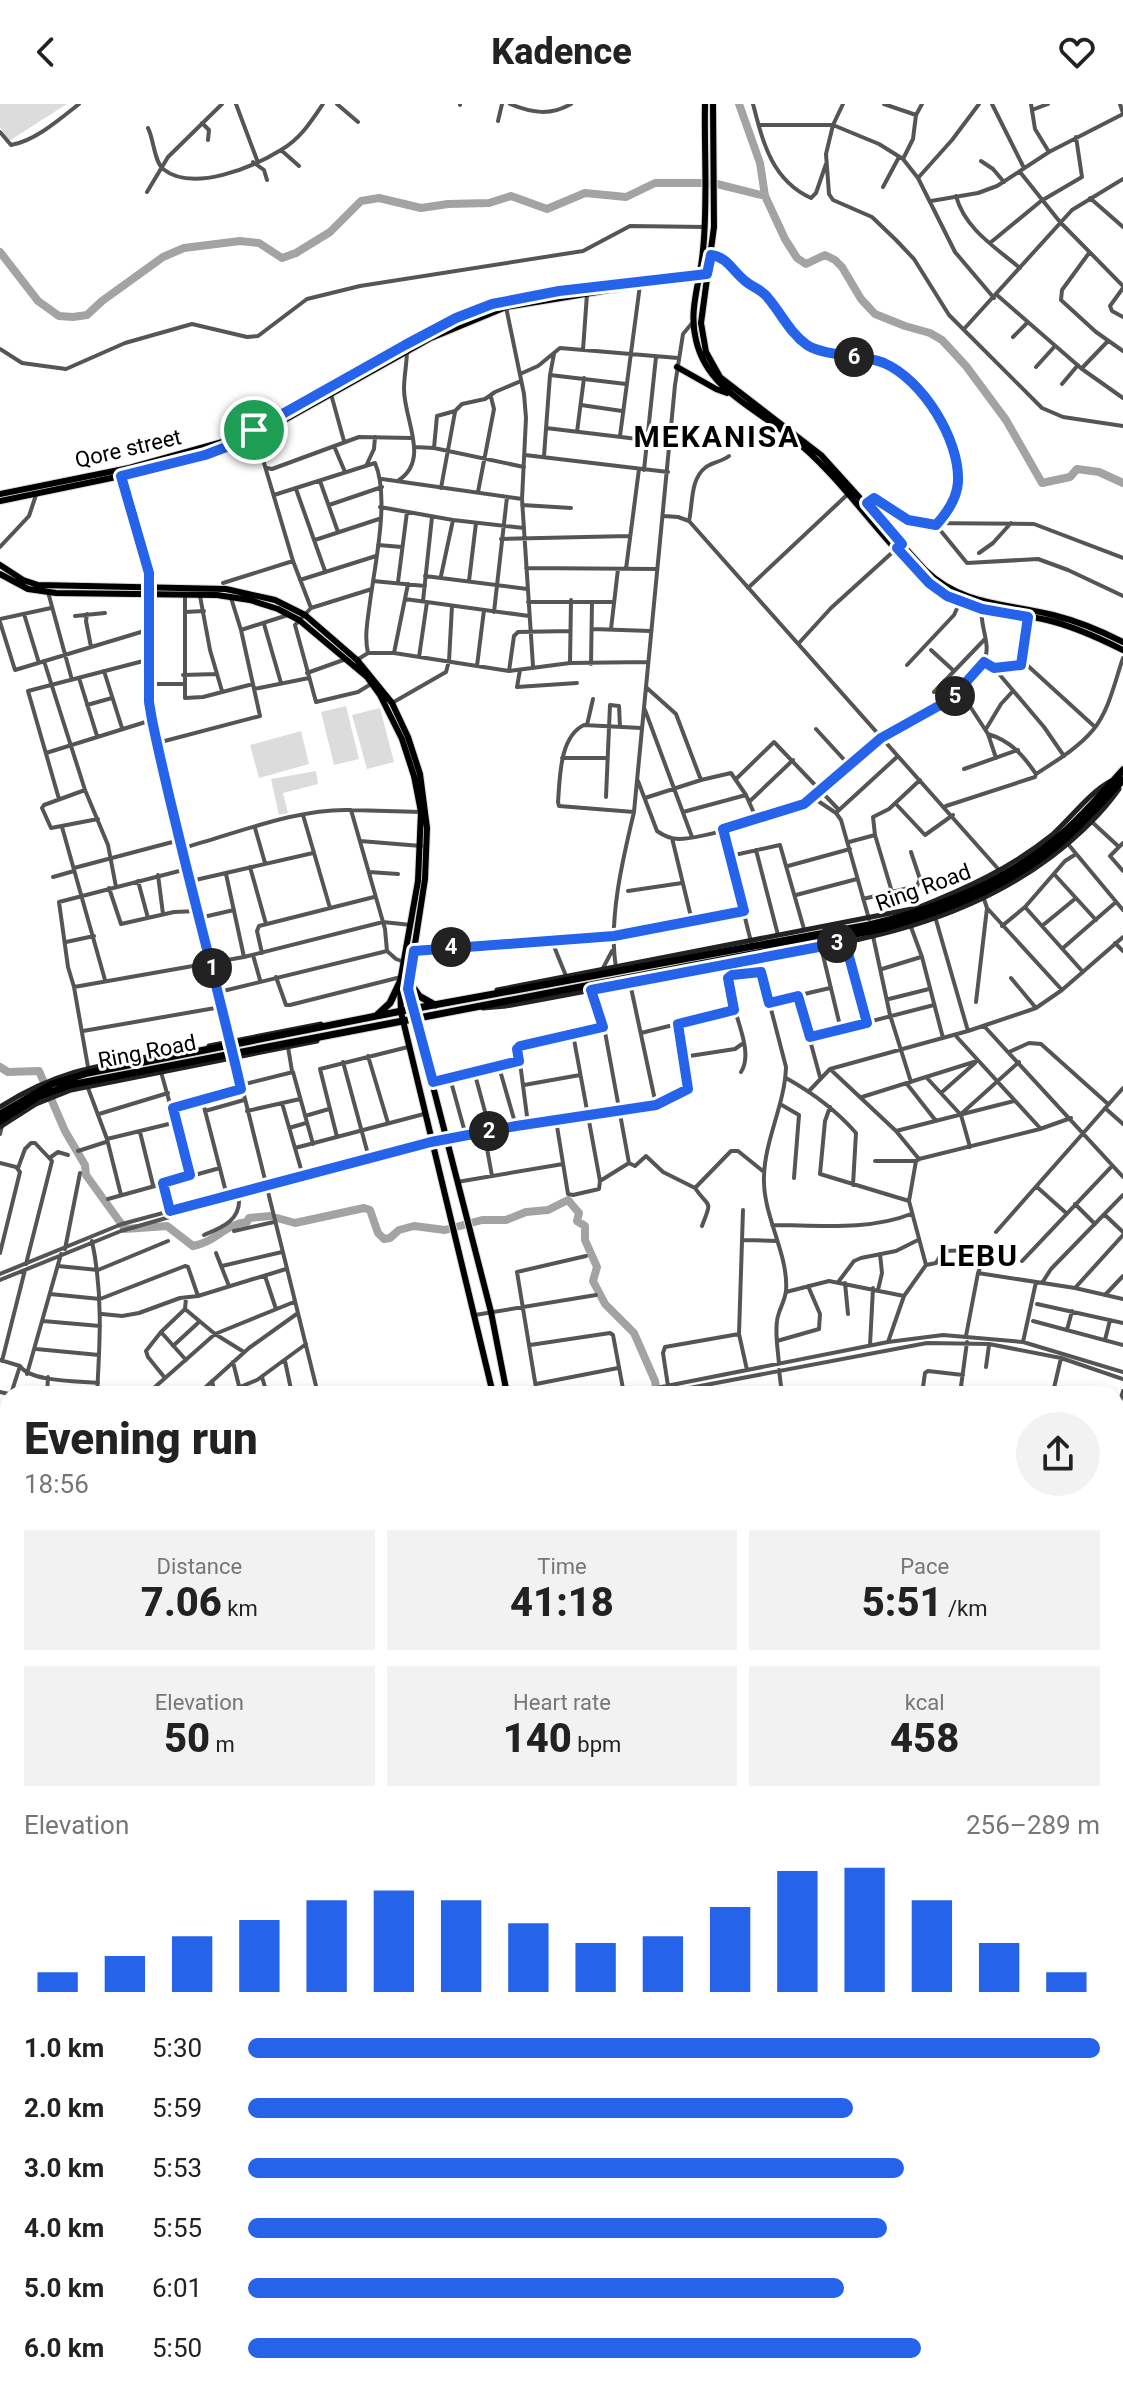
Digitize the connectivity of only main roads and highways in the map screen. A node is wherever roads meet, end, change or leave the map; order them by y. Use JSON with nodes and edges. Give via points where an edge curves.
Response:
{"nodes":[{"id":1,"x":705,"y":104,"type":"edge"},
{"id":2,"x":713,"y":104,"type":"edge"},
{"id":3,"x":701,"y":263,"type":"junction"},
{"id":4,"x":684,"y":276,"type":"junction"},
{"id":5,"x":703,"y":276,"type":"junction"},
{"id":6,"x":677,"y":281,"type":"junction"},
{"id":7,"x":695,"y":297,"type":"junction"},
{"id":8,"x":506,"y":304,"type":"junction"},
{"id":9,"x":406,"y":348,"type":"junction"},
{"id":10,"x":677,"y":367,"type":"road end"},
{"id":11,"x":730,"y":394,"type":"junction"},
{"id":12,"x":255,"y":433,"type":"junction"},
{"id":13,"x":0,"y":494,"type":"edge"},
{"id":14,"x":0,"y":501,"type":"edge"},
{"id":15,"x":899,"y":546,"type":"junction"},
{"id":16,"x":0,"y":565,"type":"edge"},
{"id":17,"x":0,"y":574,"type":"edge"},
{"id":18,"x":150,"y":592,"type":"junction"},
{"id":19,"x":302,"y":618,"type":"junction"},
{"id":20,"x":1123,"y":642,"type":"edge"},
{"id":21,"x":1123,"y":650,"type":"edge"},
{"id":22,"x":1123,"y":770,"type":"edge"},
{"id":23,"x":1121,"y":783,"type":"edge"},
{"id":24,"x":424,"y":828,"type":"junction"},
{"id":25,"x":403,"y":980,"type":"junction"},
{"id":26,"x":437,"y":1006,"type":"junction"},
{"id":27,"x":412,"y":1009,"type":"junction"},
{"id":28,"x":401,"y":1012,"type":"junction"},
{"id":29,"x":372,"y":1019,"type":"junction"},
{"id":30,"x":415,"y":1019,"type":"junction"},
{"id":31,"x":403,"y":1022,"type":"junction"},
{"id":32,"x":335,"y":1029,"type":"junction"},
{"id":33,"x":37,"y":1094,"type":"junction"},
{"id":34,"x":0,"y":1114,"type":"edge"},
{"id":35,"x":1,"y":1124,"type":"edge"},
{"id":36,"x":491,"y":1386,"type":"edge"},
{"id":37,"x":505,"y":1386,"type":"edge"}],
"edges":[{"from":1,"to":3,"type":"main road"},
{"from":2,"to":5,"type":"main road","via":[[715,200],[711,255]]},
{"from":3,"to":4,"type":"main road"},
{"from":3,"to":5,"type":"main road"},
{"from":4,"to":5,"type":"main road","name":"Qore street"},
{"from":4,"to":8,"type":"main road","name":"Qore street"},
{"from":5,"to":6,"type":"main road","name":"Qore street"},
{"from":5,"to":7,"type":"main road"},
{"from":5,"to":15,"type":"main road","via":[[702,337],[720,377],[817,452],[867,503]]},
{"from":6,"to":7,"type":"main road"},
{"from":6,"to":8,"type":"main road","name":"Qore street"},
{"from":7,"to":11,"type":"main road","via":[[693,322],[705,366]]},
{"from":8,"to":9,"type":"main road","name":"Qore street"},
{"from":9,"to":12,"type":"main road","name":"Qore street"},
{"from":9,"to":12,"type":"main road","name":"Qore street"},
{"from":10,"to":11,"type":"main road"},
{"from":11,"to":15,"type":"main road","via":[[792,438]]},
{"from":12,"to":13,"type":"main road","name":"Qore street"},
{"from":12,"to":14,"type":"main road","name":"Qore street","via":[[205,455]]},
{"from":15,"to":20,"type":"main road","via":[[932,577],[967,598],[1053,615]]},
{"from":15,"to":21,"type":"main road","via":[[929,583],[960,602],[1071,627]]},
{"from":16,"to":18,"type":"main road","via":[[38,585]]},
{"from":17,"to":18,"type":"main road","via":[[28,589],[48,592]]},
{"from":18,"to":19,"type":"main road","via":[[230,596]]},
{"from":18,"to":19,"type":"main road","via":[[236,591],[275,600]]},
{"from":19,"to":24,"type":"main road","via":[[372,684],[392,717],[414,776]]},
{"from":19,"to":24,"type":"main road","via":[[357,660],[392,703],[420,774]]},
{"from":22,"to":23,"type":"highway","name":"Ring Road"},
{"from":23,"to":26,"type":"highway","name":"Ring Road","via":[[1044,848],[973,891],[922,912]]},
{"from":23,"to":30,"type":"highway","name":"Ring Road","via":[[1048,853],[976,897],[927,917]]},
{"from":24,"to":25,"type":"main road"},
{"from":24,"to":25,"type":"main road","via":[[425,879],[414,951]]},
{"from":25,"to":26,"type":"highway"},
{"from":25,"to":27,"type":"main road"},
{"from":25,"to":28,"type":"main road"},
{"from":25,"to":29,"type":"highway","via":[[390,1003]]},
{"from":26,"to":27,"type":"highway","name":"Ring Road"},
{"from":27,"to":28,"type":"highway","name":"Ring Road"},
{"from":27,"to":30,"type":"main road"},
{"from":28,"to":29,"type":"highway","name":"Ring Road"},
{"from":28,"to":31,"type":"main road"},
{"from":29,"to":32,"type":"highway","name":"Ring Road"},
{"from":30,"to":31,"type":"highway","name":"Ring Road"},
{"from":30,"to":37,"type":"main road"},
{"from":31,"to":32,"type":"highway","name":"Ring Road"},
{"from":31,"to":36,"type":"main road"},
{"from":32,"to":33,"type":"highway","name":"Ring Road"},
{"from":33,"to":34,"type":"highway","name":"Ring Road"},
{"from":33,"to":35,"type":"highway","name":"Ring Road"}]}
